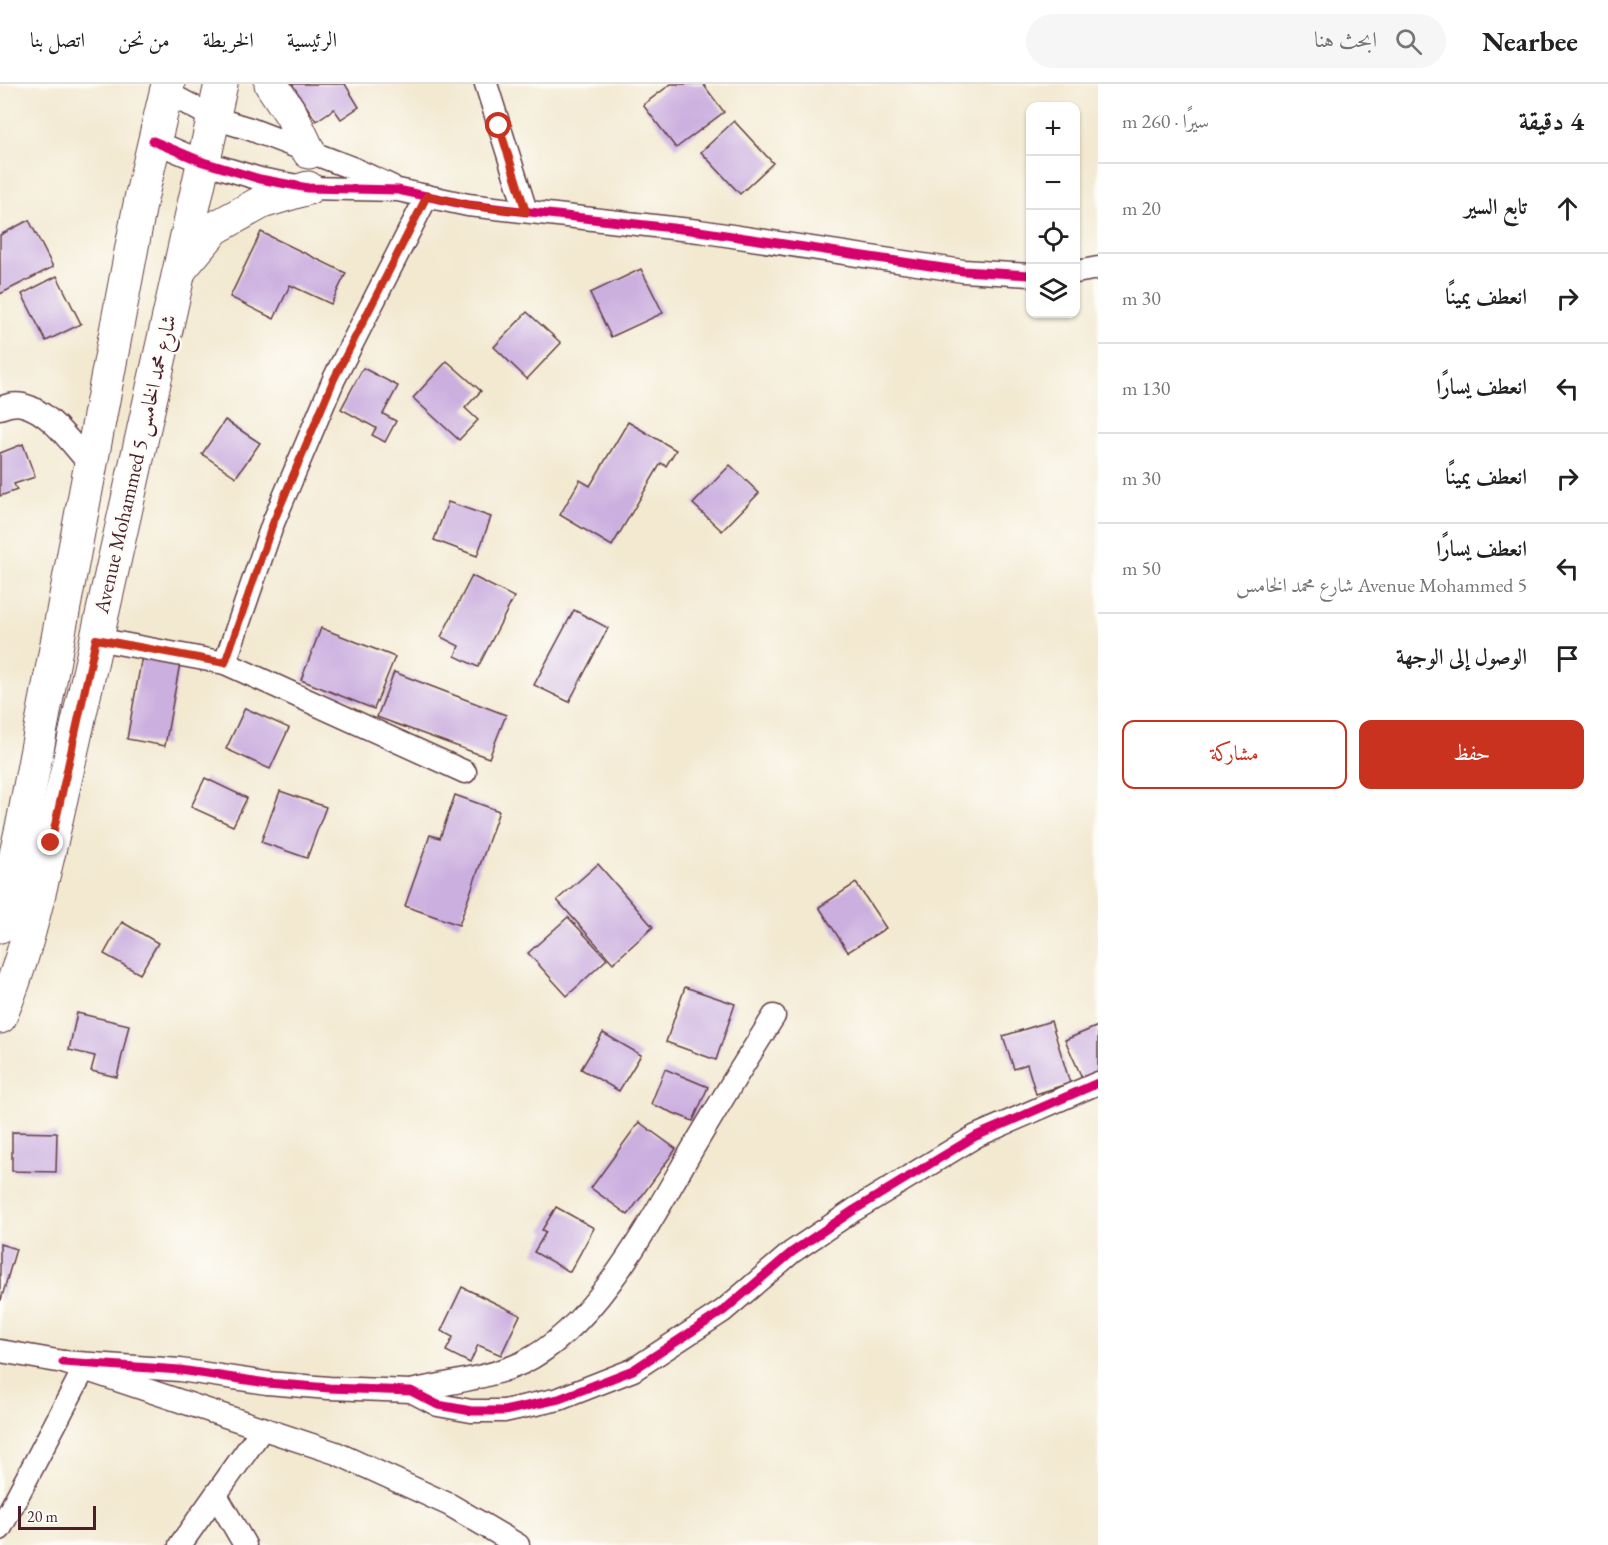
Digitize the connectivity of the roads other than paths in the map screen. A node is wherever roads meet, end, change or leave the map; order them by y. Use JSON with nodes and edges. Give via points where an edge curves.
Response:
{"nodes":[{"id":1,"x":221,"y":84,"type":"edge"},
{"id":2,"x":271,"y":84,"type":"edge"},
{"id":3,"x":486,"y":84,"type":"edge"},
{"id":4,"x":167,"y":88,"type":"edge"},
{"id":5,"x":214,"y":118,"type":"junction"},
{"id":6,"x":153,"y":141,"type":"junction"},
{"id":7,"x":309,"y":152,"type":"junction"},
{"id":8,"x":203,"y":162,"type":"junction"},
{"id":9,"x":308,"y":188,"type":"junction"},
{"id":10,"x":398,"y":190,"type":"junction"},
{"id":11,"x":427,"y":196,"type":"junction"},
{"id":12,"x":526,"y":212,"type":"junction"},
{"id":13,"x":1098,"y":268,"type":"edge"},
{"id":14,"x":1080,"y":271,"type":"edge"},
{"id":15,"x":177,"y":273,"type":"junction"},
{"id":16,"x":1026,"y":275,"type":"edge"},
{"id":17,"x":0,"y":408,"type":"edge"},
{"id":18,"x":90,"y":464,"type":"junction"},
{"id":19,"x":96,"y":639,"type":"junction"},
{"id":20,"x":225,"y":663,"type":"junction"},
{"id":21,"x":465,"y":772,"type":"dead end"},
{"id":22,"x":0,"y":926,"type":"edge"},
{"id":23,"x":774,"y":1016,"type":"dead end"},
{"id":24,"x":0,"y":1017,"type":"edge"},
{"id":25,"x":1098,"y":1083,"type":"edge"},
{"id":26,"x":0,"y":1351,"type":"edge"},
{"id":27,"x":73,"y":1365,"type":"junction"},
{"id":28,"x":411,"y":1391,"type":"junction"},
{"id":29,"x":263,"y":1428,"type":"junction"},
{"id":30,"x":216,"y":1495,"type":"junction"},
{"id":31,"x":0,"y":1529,"type":"edge"},
{"id":32,"x":180,"y":1545,"type":"edge"},
{"id":33,"x":245,"y":1545,"type":"edge"},
{"id":34,"x":518,"y":1545,"type":"edge"}],
"edges":[{"from":1,"to":5,"type":"main road","name":"Avenue Mohammed 5 شارع محمد الخامس"},
{"from":2,"to":7,"type":"main road"},
{"from":3,"to":12,"type":"street"},
{"from":4,"to":5,"type":"street"},
{"from":4,"to":6,"type":"main road","name":"Avenue Mohammed 5 شارع محمد الخامس"},
{"from":5,"to":7,"type":"street"},
{"from":5,"to":8,"type":"main road","name":"Avenue Mohammed 5 شارع محمد الخامس"},
{"from":6,"to":8,"type":"street"},
{"from":6,"to":18,"type":"main road","name":"Avenue Mohammed 5 شارع محمد الخامس"},
{"from":7,"to":10,"type":"street"},
{"from":8,"to":9,"type":"street"},
{"from":8,"to":15,"type":"main road","name":"Avenue Mohammed 5 شارع محمد الخامس"},
{"from":9,"to":10,"type":"street"},
{"from":9,"to":15,"type":"main road","via":[[262,202],[215,228]]},
{"from":10,"to":11,"type":"street"},
{"from":11,"to":12,"type":"street"},
{"from":11,"to":20,"type":"street","via":[[334,379],[273,523]]},
{"from":12,"to":16,"type":"street","via":[[699,231],[963,271]]},
{"from":13,"to":14,"type":"street"},
{"from":15,"to":19,"type":"main road","name":"Avenue Mohammed 5 شارع محمد الخامس"},
{"from":17,"to":18,"type":"street","via":[[23,405],[46,417]]},
{"from":18,"to":22,"type":"main road","name":"Avenue Mohammed 5 شارع محمد الخامس"},
{"from":19,"to":20,"type":"street"},
{"from":19,"to":24,"type":"main road","name":"Avenue Mohammed 5 شارع محمد الخامس","via":[[25,949]]},
{"from":20,"to":21,"type":"street"},
{"from":23,"to":28,"type":"street","via":[[619,1270],[578,1321],[550,1346],[504,1370]]},
{"from":25,"to":28,"type":"street","via":[[976,1136],[854,1210],[792,1252],[723,1311],[633,1370],[559,1399],[504,1411],[438,1405]]},
{"from":26,"to":27,"type":"street"},
{"from":27,"to":28,"type":"street","via":[[180,1370],[329,1388]]},
{"from":27,"to":29,"type":"street"},
{"from":27,"to":31,"type":"street"},
{"from":29,"to":30,"type":"street"},
{"from":29,"to":34,"type":"street","via":[[336,1453],[450,1504]]},
{"from":30,"to":32,"type":"street"},
{"from":30,"to":33,"type":"street"}]}
